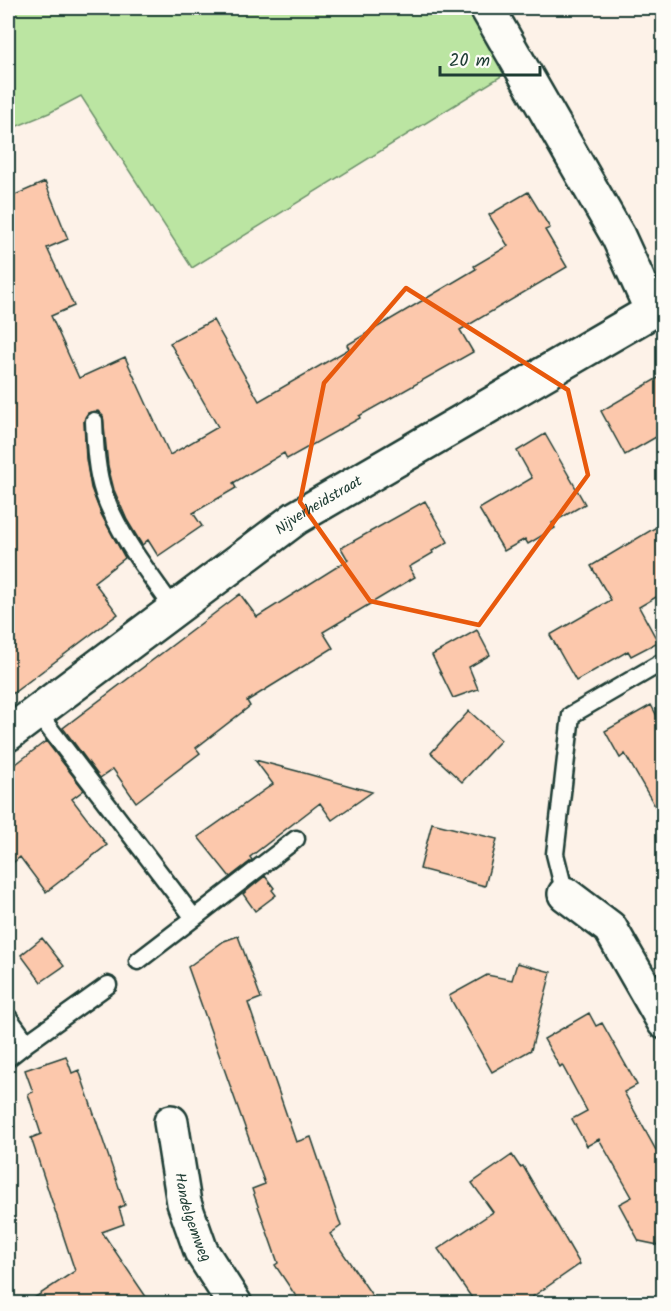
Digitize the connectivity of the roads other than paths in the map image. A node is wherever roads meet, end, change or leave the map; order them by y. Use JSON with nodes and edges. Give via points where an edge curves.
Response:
{"nodes":[{"id":1,"x":487,"y":8,"type":"edge"},
{"id":2,"x":658,"y":308,"type":"edge"},
{"id":3,"x":94,"y":421,"type":"dead end"},
{"id":4,"x":174,"y":609,"type":"junction"},
{"id":5,"x":663,"y":661,"type":"edge"},
{"id":6,"x":37,"y":712,"type":"junction"},
{"id":7,"x":8,"y":734,"type":"edge"},
{"id":8,"x":296,"y":839,"type":"dead end"},
{"id":9,"x":565,"y":894,"type":"joint"},
{"id":10,"x":194,"y":918,"type":"junction"},
{"id":11,"x":138,"y":961,"type":"dead end"},
{"id":12,"x":108,"y":984,"type":"dead end"},
{"id":13,"x":8,"y":1017,"type":"edge"},
{"id":14,"x":663,"y":1022,"type":"edge"},
{"id":15,"x":27,"y":1043,"type":"junction"},
{"id":16,"x":8,"y":1058,"type":"edge"},
{"id":17,"x":171,"y":1122,"type":"dead end"},
{"id":18,"x":235,"y":1304,"type":"edge"}],
"edges":[{"from":1,"to":2,"type":"street","name":"Nijverheidstraat"},
{"from":2,"to":4,"type":"street","name":"Nijverheidstraat","via":[[296,518]]},
{"from":3,"to":4,"type":"lane","via":[[94,449],[103,493],[119,528]]},
{"from":4,"to":6,"type":"street","name":"Nijverheidstraat"},
{"from":5,"to":9,"type":"lane","via":[[571,715],[555,854]]},
{"from":6,"to":7,"type":"street","name":"Nijverheidstraat"},
{"from":6,"to":10,"type":"lane"},
{"from":8,"to":10,"type":"lane"},
{"from":9,"to":14,"type":"street","via":[[610,928]]},
{"from":10,"to":11,"type":"lane"},
{"from":12,"to":15,"type":"lane"},
{"from":13,"to":15,"type":"lane"},
{"from":15,"to":16,"type":"lane"},
{"from":17,"to":18,"type":"street","name":"Handelgemweg","via":[[184,1203],[201,1251]]}]}
